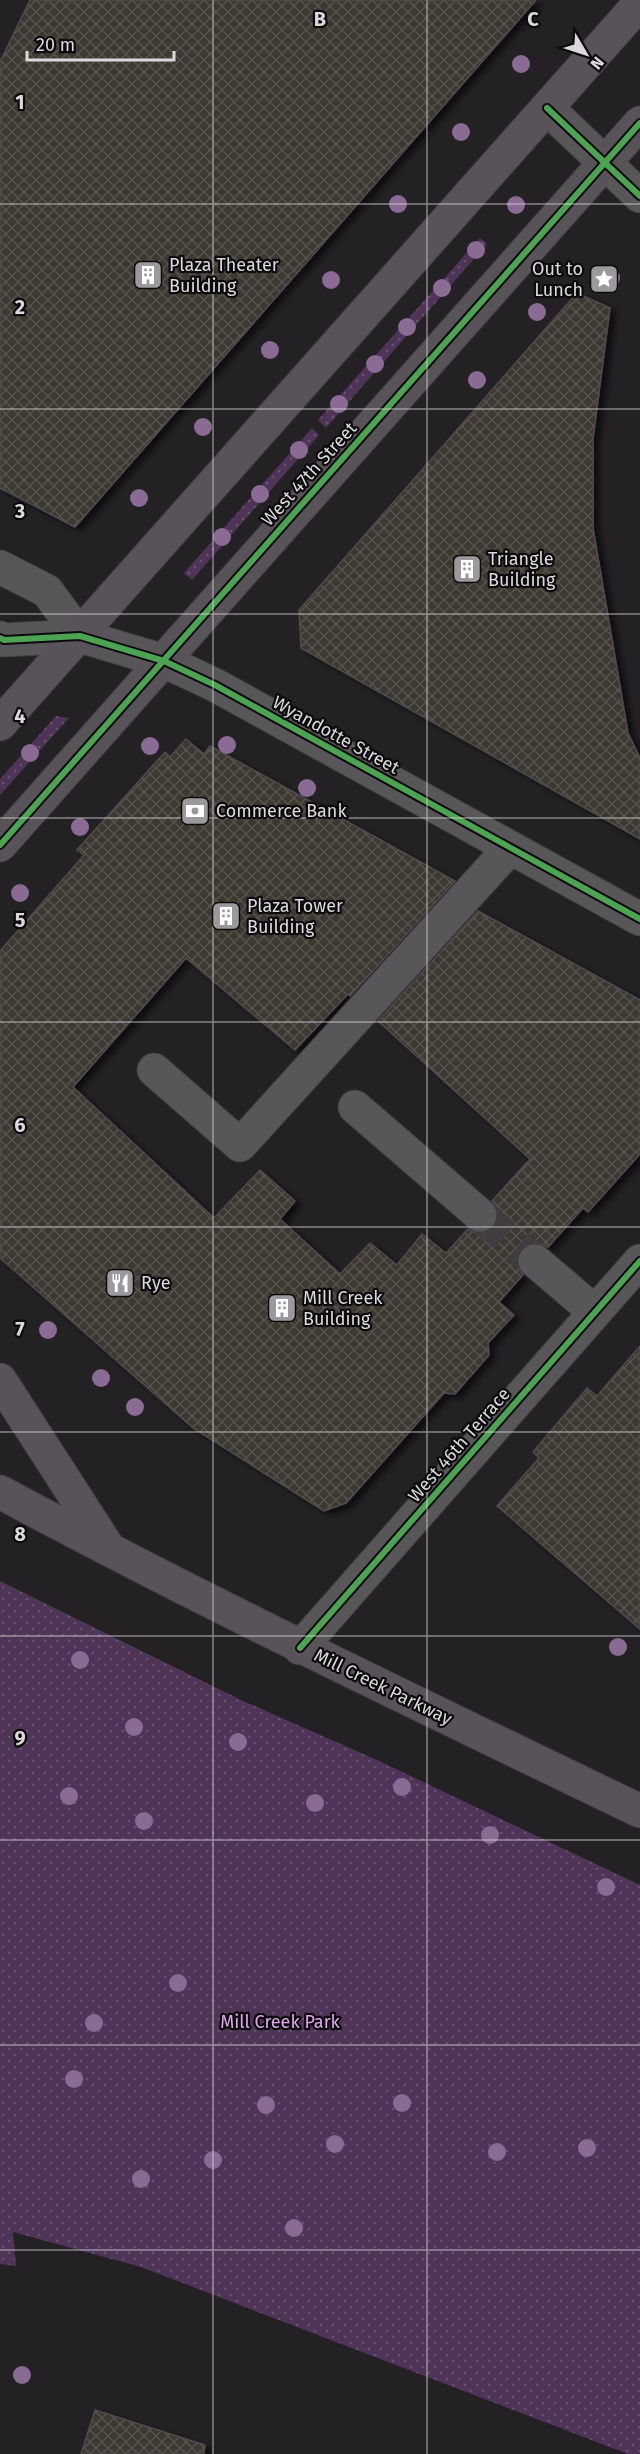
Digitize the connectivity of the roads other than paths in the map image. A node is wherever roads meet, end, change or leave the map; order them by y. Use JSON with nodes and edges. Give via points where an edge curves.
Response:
{"nodes":[{"id":1,"x":640,"y":3,"type":"edge"},
{"id":2,"x":547,"y":108,"type":"junction"},
{"id":3,"x":640,"y":123,"type":"edge"},
{"id":4,"x":606,"y":163,"type":"junction"},
{"id":5,"x":640,"y":196,"type":"edge"},
{"id":6,"x":0,"y":567,"type":"edge"},
{"id":7,"x":80,"y":636,"type":"junction"},
{"id":8,"x":0,"y":638,"type":"edge"},
{"id":9,"x":164,"y":661,"type":"junction"},
{"id":10,"x":0,"y":724,"type":"edge"},
{"id":11,"x":0,"y":845,"type":"edge"},
{"id":12,"x":510,"y":848,"type":"junction"},
{"id":13,"x":640,"y":919,"type":"edge"},
{"id":14,"x":154,"y":1070,"type":"dead end"},
{"id":15,"x":355,"y":1107,"type":"dead end"},
{"id":16,"x":480,"y":1215,"type":"tunnel mouth"},
{"id":17,"x":535,"y":1261,"type":"tunnel mouth"},
{"id":18,"x":640,"y":1261,"type":"edge"},
{"id":19,"x":595,"y":1312,"type":"junction"},
{"id":20,"x":0,"y":1380,"type":"edge"},
{"id":21,"x":0,"y":1492,"type":"edge"},
{"id":22,"x":110,"y":1551,"type":"junction"},
{"id":23,"x":300,"y":1648,"type":"junction"},
{"id":24,"x":640,"y":1810,"type":"edge"}],
"edges":[{"from":1,"to":2,"type":"main road"},
{"from":2,"to":4,"type":"street"},
{"from":2,"to":7,"type":"main road"},
{"from":3,"to":4,"type":"main road","name":"West 47th Street"},
{"from":4,"to":5,"type":"street"},
{"from":4,"to":9,"type":"main road","name":"West 47th Street"},
{"from":6,"to":7,"type":"street","via":[[47,591]]},
{"from":7,"to":8,"type":"street","name":"Wyandotte Street"},
{"from":7,"to":9,"type":"street","name":"Wyandotte Street"},
{"from":7,"to":10,"type":"main road"},
{"from":9,"to":11,"type":"main road","name":"West 47th Street"},
{"from":9,"to":12,"type":"street","name":"Wyandotte Street","via":[[215,685]]},
{"from":12,"to":13,"type":"street","name":"Wyandotte Street"},
{"from":12,"to":14,"type":"street","via":[[240,1145]]},
{"from":15,"to":16,"type":"street"},
{"from":17,"to":19,"type":"street"},
{"from":18,"to":19,"type":"street","name":"West 46th Terrace"},
{"from":19,"to":23,"type":"street","name":"West 46th Terrace"},
{"from":20,"to":22,"type":"main road"},
{"from":21,"to":22,"type":"main road","name":"Mill Creek Parkway"},
{"from":22,"to":23,"type":"main road","name":"Mill Creek Parkway"},
{"from":23,"to":24,"type":"main road","name":"Mill Creek Parkway"}]}
